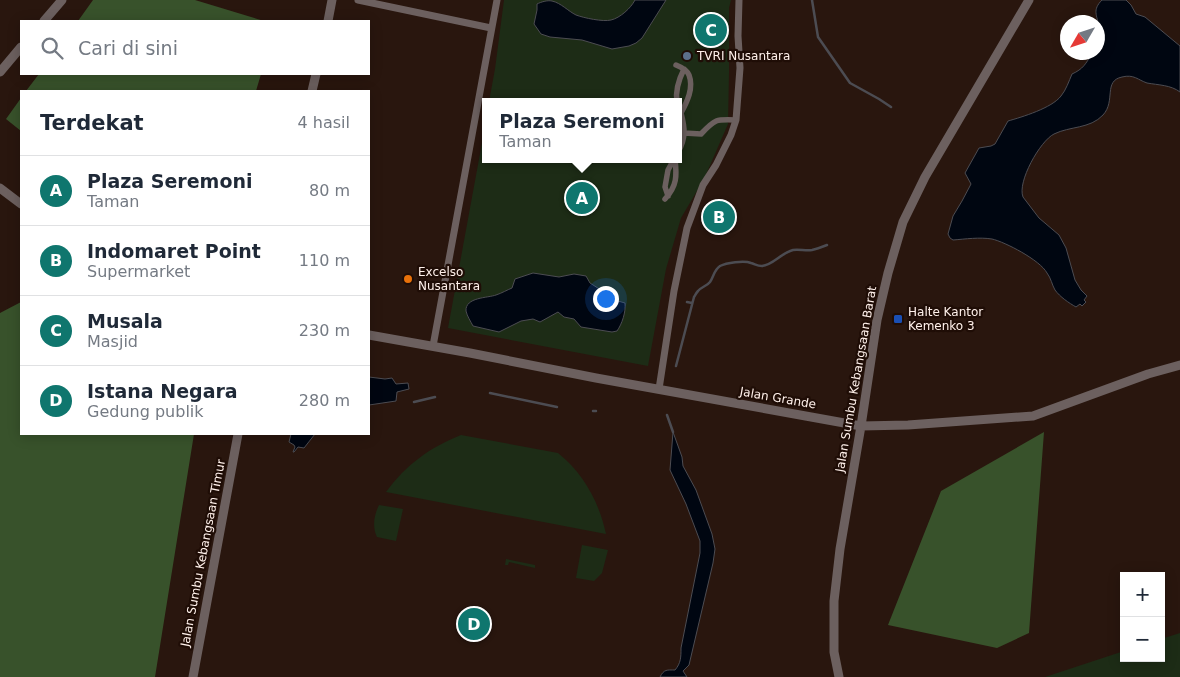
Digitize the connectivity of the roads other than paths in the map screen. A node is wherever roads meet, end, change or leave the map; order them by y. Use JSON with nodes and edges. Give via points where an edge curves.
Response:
{"nodes":[{"id":1,"x":62,"y":0,"type":"edge"},
{"id":2,"x":332,"y":0,"type":"edge"},
{"id":3,"x":358,"y":0,"type":"edge"},
{"id":4,"x":497,"y":0,"type":"edge"},
{"id":5,"x":739,"y":0,"type":"edge"},
{"id":6,"x":1029,"y":0,"type":"edge"},
{"id":7,"x":45,"y":20,"type":"edge"},
{"id":8,"x":328,"y":20,"type":"edge"},
{"id":9,"x":491,"y":28,"type":"junction"},
{"id":10,"x":20,"y":49,"type":"edge"},
{"id":11,"x":676,"y":64,"type":"dead end"},
{"id":12,"x":684,"y":69,"type":"junction"},
{"id":13,"x":0,"y":72,"type":"edge"},
{"id":14,"x":316,"y":75,"type":"edge"},
{"id":15,"x":312,"y":90,"type":"edge"},
{"id":16,"x":676,"y":98,"type":"edge"},
{"id":17,"x":682,"y":111,"type":"edge"},
{"id":18,"x":682,"y":120,"type":"edge"},
{"id":19,"x":736,"y":120,"type":"junction"},
{"id":20,"x":684,"y":133,"type":"junction"},
{"id":21,"x":682,"y":146,"type":"edge"},
{"id":22,"x":672,"y":163,"type":"edge"},
{"id":23,"x":0,"y":188,"type":"edge"},
{"id":24,"x":666,"y":197,"type":"dead end"},
{"id":25,"x":20,"y":203,"type":"edge"},
{"id":26,"x":370,"y":334,"type":"edge"},
{"id":27,"x":433,"y":346,"type":"junction"},
{"id":28,"x":1180,"y":365,"type":"edge"},
{"id":29,"x":660,"y":389,"type":"junction"},
{"id":30,"x":861,"y":426,"type":"junction"},
{"id":31,"x":238,"y":435,"type":"edge"},
{"id":32,"x":193,"y":677,"type":"edge"},
{"id":33,"x":839,"y":677,"type":"edge"}],
"edges":[{"from":1,"to":7,"type":"street"},
{"from":2,"to":8,"type":"street"},
{"from":3,"to":9,"type":"street"},
{"from":4,"to":9,"type":"street"},
{"from":5,"to":19,"type":"street","via":[[740,68]]},
{"from":6,"to":30,"type":"street","name":"Jalan Sumbu Kebangsaan Barat","via":[[925,177],[903,222],[877,320]]},
{"from":9,"to":27,"type":"street"},
{"from":10,"to":13,"type":"street"},
{"from":11,"to":12,"type":"street"},
{"from":12,"to":16,"type":"street","via":[[678,81]]},
{"from":12,"to":17,"type":"street","via":[[690,84],[688,100]]},
{"from":14,"to":15,"type":"street"},
{"from":18,"to":20,"type":"street"},
{"from":19,"to":20,"type":"street","via":[[719,119],[701,134]]},
{"from":19,"to":29,"type":"street","via":[[716,165],[703,185],[687,228]]},
{"from":20,"to":21,"type":"street"},
{"from":22,"to":24,"type":"street","via":[[665,187]]},
{"from":23,"to":25,"type":"street"},
{"from":26,"to":27,"type":"street","name":"Jalan Grande"},
{"from":27,"to":29,"type":"street","name":"Jalan Grande"},
{"from":28,"to":30,"type":"street","name":"Jalan Grande","via":[[1033,416],[908,426]]},
{"from":29,"to":30,"type":"street","name":"Jalan Grande"},
{"from":30,"to":33,"type":"street","name":"Jalan Sumbu Kebangsaan Barat","via":[[834,601],[834,652]]},
{"from":31,"to":32,"type":"street","name":"Jalan Sumbu Kebangsaan Timur"}]}
